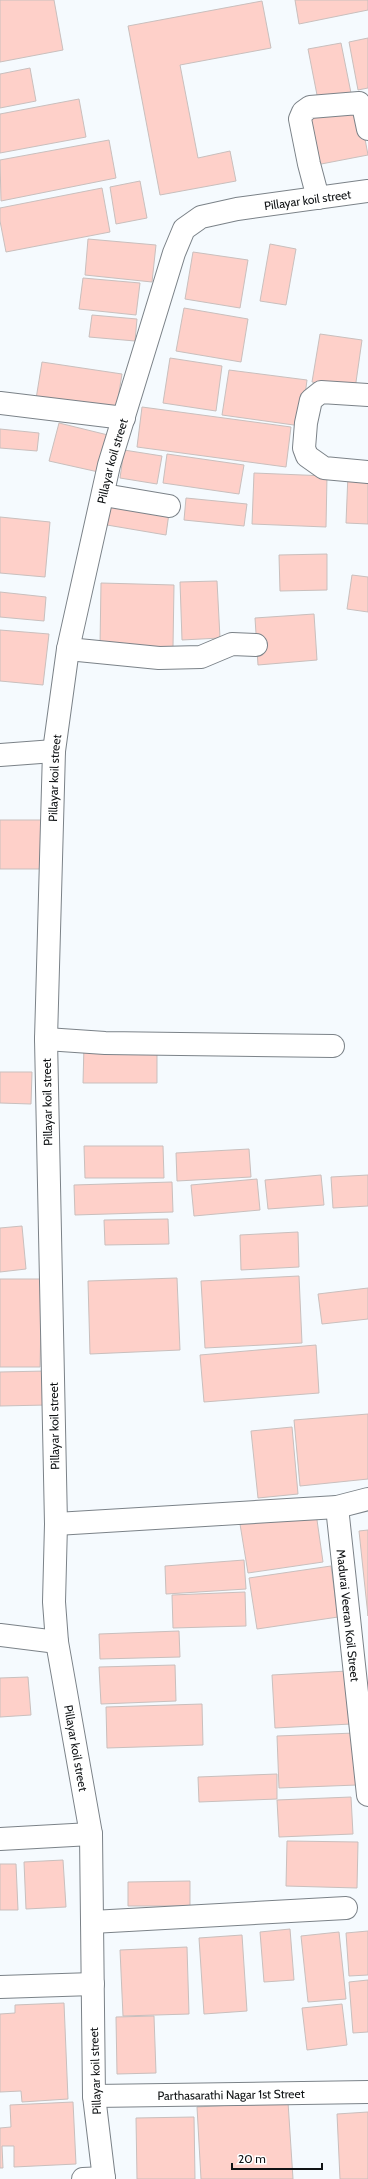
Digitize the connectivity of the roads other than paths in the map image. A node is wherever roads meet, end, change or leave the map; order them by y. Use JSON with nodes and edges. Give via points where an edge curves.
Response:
{"nodes":[{"id":1,"x":368,"y":129,"type":"edge"},
{"id":2,"x":368,"y":191,"type":"edge"},
{"id":3,"x":318,"y":198,"type":"junction"},
{"id":4,"x":368,"y":395,"type":"edge"},
{"id":5,"x":0,"y":403,"type":"edge"},
{"id":6,"x":124,"y":418,"type":"junction"},
{"id":7,"x":368,"y":472,"type":"edge"},
{"id":8,"x":104,"y":495,"type":"junction"},
{"id":9,"x":169,"y":506,"type":"dead end"},
{"id":10,"x":256,"y":645,"type":"dead end"},
{"id":11,"x":68,"y":649,"type":"junction"},
{"id":12,"x":54,"y":751,"type":"junction"},
{"id":13,"x":0,"y":755,"type":"edge"},
{"id":14,"x":46,"y":1039,"type":"junction"},
{"id":15,"x":333,"y":1046,"type":"dead end"},
{"id":16,"x":368,"y":1499,"type":"edge"},
{"id":17,"x":337,"y":1506,"type":"junction"},
{"id":18,"x":56,"y":1524,"type":"junction"},
{"id":19,"x":0,"y":1635,"type":"edge"},
{"id":20,"x":57,"y":1642,"type":"junction"},
{"id":21,"x":368,"y":1795,"type":"edge"},
{"id":22,"x":91,"y":1834,"type":"junction"},
{"id":23,"x":0,"y":1839,"type":"edge"},
{"id":24,"x":346,"y":1908,"type":"dead end"},
{"id":25,"x":92,"y":1922,"type":"junction"},
{"id":26,"x":93,"y":1984,"type":"junction"},
{"id":27,"x":0,"y":1987,"type":"edge"},
{"id":28,"x":368,"y":2092,"type":"edge"},
{"id":29,"x":94,"y":2096,"type":"junction"},
{"id":30,"x":104,"y":2178,"type":"edge"},
{"id":31,"x":83,"y":2179,"type":"edge"}],
"edges":[{"from":1,"to":3,"type":"street","via":[[364,110],[359,103],[310,107],[303,112],[300,119]]},
{"from":2,"to":3,"type":"street","name":"Pillayar koil street"},
{"from":3,"to":6,"type":"street","name":"Pillayar koil street","via":[[237,209],[201,217],[184,229],[174,253]]},
{"from":4,"to":7,"type":"street","via":[[321,392],[311,400],[304,448],[307,456],[324,468]]},
{"from":5,"to":6,"type":"street"},
{"from":6,"to":8,"type":"street","name":"Pillayar koil street","via":[[109,466]]},
{"from":8,"to":9,"type":"street"},
{"from":8,"to":11,"type":"street","name":"Pillayar koil street"},
{"from":10,"to":11,"type":"street","via":[[232,644],[201,657],[159,658]]},
{"from":11,"to":12,"type":"street","name":"Pillayar koil street"},
{"from":12,"to":13,"type":"street"},
{"from":12,"to":14,"type":"street","name":"Pillayar koil street"},
{"from":14,"to":15,"type":"street","via":[[105,1043]]},
{"from":14,"to":18,"type":"street","name":"Pillayar koil street"},
{"from":16,"to":17,"type":"street"},
{"from":17,"to":18,"type":"street"},
{"from":17,"to":21,"type":"street","name":"Madurai Veeran Koil Street"},
{"from":18,"to":20,"type":"street","name":"Pillayar koil street","via":[[54,1602]]},
{"from":19,"to":20,"type":"street"},
{"from":20,"to":22,"type":"street","name":"Pillayar koil street"},
{"from":22,"to":23,"type":"street"},
{"from":22,"to":25,"type":"street","name":"Pillayar koil street"},
{"from":24,"to":25,"type":"street"},
{"from":25,"to":26,"type":"street","name":"Pillayar koil street"},
{"from":26,"to":27,"type":"street"},
{"from":26,"to":29,"type":"street","name":"Pillayar koil street"},
{"from":28,"to":29,"type":"street","name":"Parthasarathi Nagar 1st Street"},
{"from":29,"to":30,"type":"street","name":"Pillayar koil street"},
{"from":30,"to":31,"type":"street"}]}
